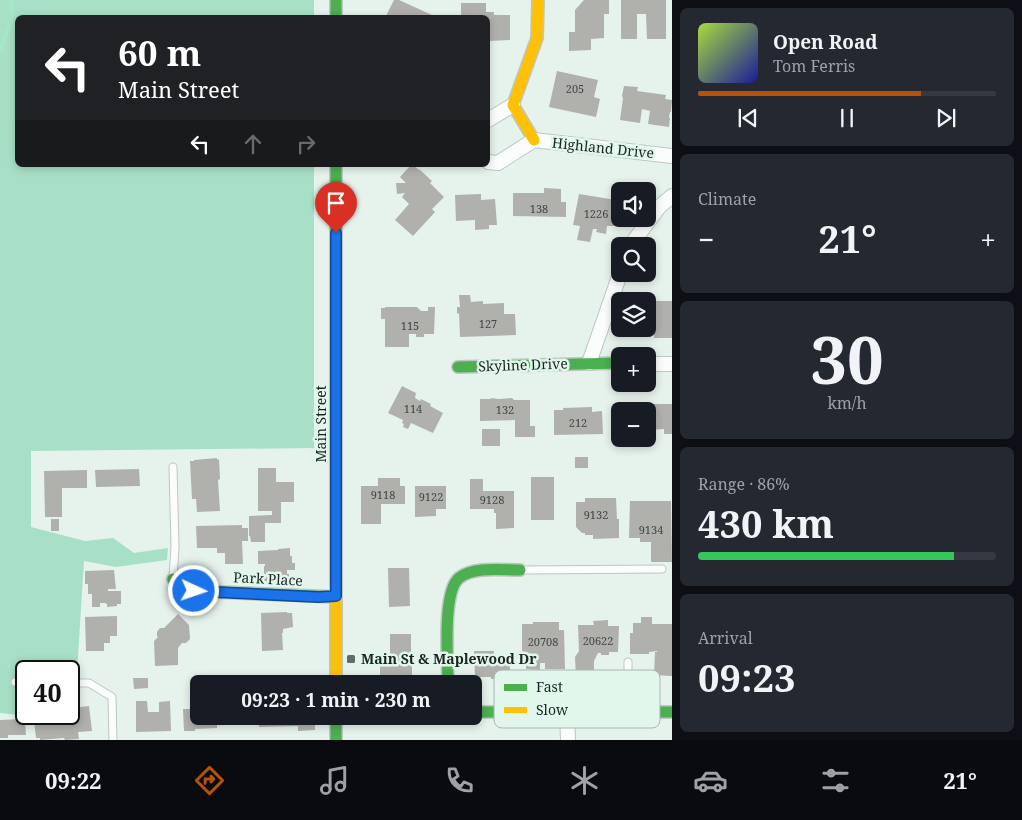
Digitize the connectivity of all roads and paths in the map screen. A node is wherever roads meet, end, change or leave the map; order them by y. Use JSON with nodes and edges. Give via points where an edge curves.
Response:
{"nodes":[{"id":1,"x":336,"y":0,"type":"edge"},
{"id":2,"x":538,"y":0,"type":"edge"},
{"id":3,"x":336,"y":15,"type":"edge"},
{"id":4,"x":513,"y":104,"type":"junction"},
{"id":5,"x":490,"y":119,"type":"edge"},
{"id":6,"x":534,"y":140,"type":"junction"},
{"id":7,"x":672,"y":156,"type":"edge"},
{"id":8,"x":490,"y":162,"type":"edge"},
{"id":9,"x":336,"y":167,"type":"edge"},
{"id":10,"x":672,"y":196,"type":"edge"},
{"id":11,"x":637,"y":237,"type":"edge"},
{"id":12,"x":617,"y":282,"type":"edge"},
{"id":13,"x":589,"y":363,"type":"junction"},
{"id":14,"x":611,"y":363,"type":"edge"},
{"id":15,"x":656,"y":364,"type":"edge"},
{"id":16,"x":672,"y":364,"type":"edge"},
{"id":17,"x":458,"y":367,"type":"dead end"},
{"id":18,"x":173,"y":468,"type":"dead end"},
{"id":19,"x":662,"y":569,"type":"dead end"},
{"id":20,"x":520,"y":570,"type":"joint"},
{"id":21,"x":172,"y":578,"type":"joint"},
{"id":22,"x":336,"y":596,"type":"junction"},
{"id":23,"x":628,"y":662,"type":"dead end"},
{"id":24,"x":628,"y":670,"type":"edge"},
{"id":25,"x":336,"y":675,"type":"edge"},
{"id":26,"x":448,"y":675,"type":"edge"},
{"id":27,"x":80,"y":683,"type":"edge"},
{"id":28,"x":336,"y":725,"type":"edge"},
{"id":29,"x":113,"y":740,"type":"edge"},
{"id":30,"x":336,"y":740,"type":"edge"}],
"edges":[{"from":1,"to":3,"type":"street"},
{"from":2,"to":4,"type":"street","via":[[537,38]]},
{"from":4,"to":5,"type":"street"},
{"from":4,"to":6,"type":"street"},
{"from":6,"to":7,"type":"street","name":"Highland Drive"},
{"from":6,"to":8,"type":"street","via":[[498,163]]},
{"from":9,"to":22,"type":"street","name":"Main Street"},
{"from":10,"to":11,"type":"street","via":[[659,207]]},
{"from":12,"to":13,"type":"street"},
{"from":13,"to":14,"type":"street","name":"Skyline Drive"},
{"from":13,"to":17,"type":"street","name":"Skyline Drive"},
{"from":15,"to":16,"type":"street"},
{"from":18,"to":21,"type":"lane","via":[[176,547]]},
{"from":19,"to":20,"type":"lane"},
{"from":20,"to":26,"type":"street","via":[[471,572],[456,580],[447,610]]},
{"from":21,"to":22,"type":"street","name":"Park Place","via":[[194,591]]},
{"from":22,"to":25,"type":"street","name":"Main Street"},
{"from":23,"to":24,"type":"lane"},
{"from":27,"to":29,"type":"lane","via":[[89,683],[112,696]]},
{"from":28,"to":30,"type":"street"}]}
